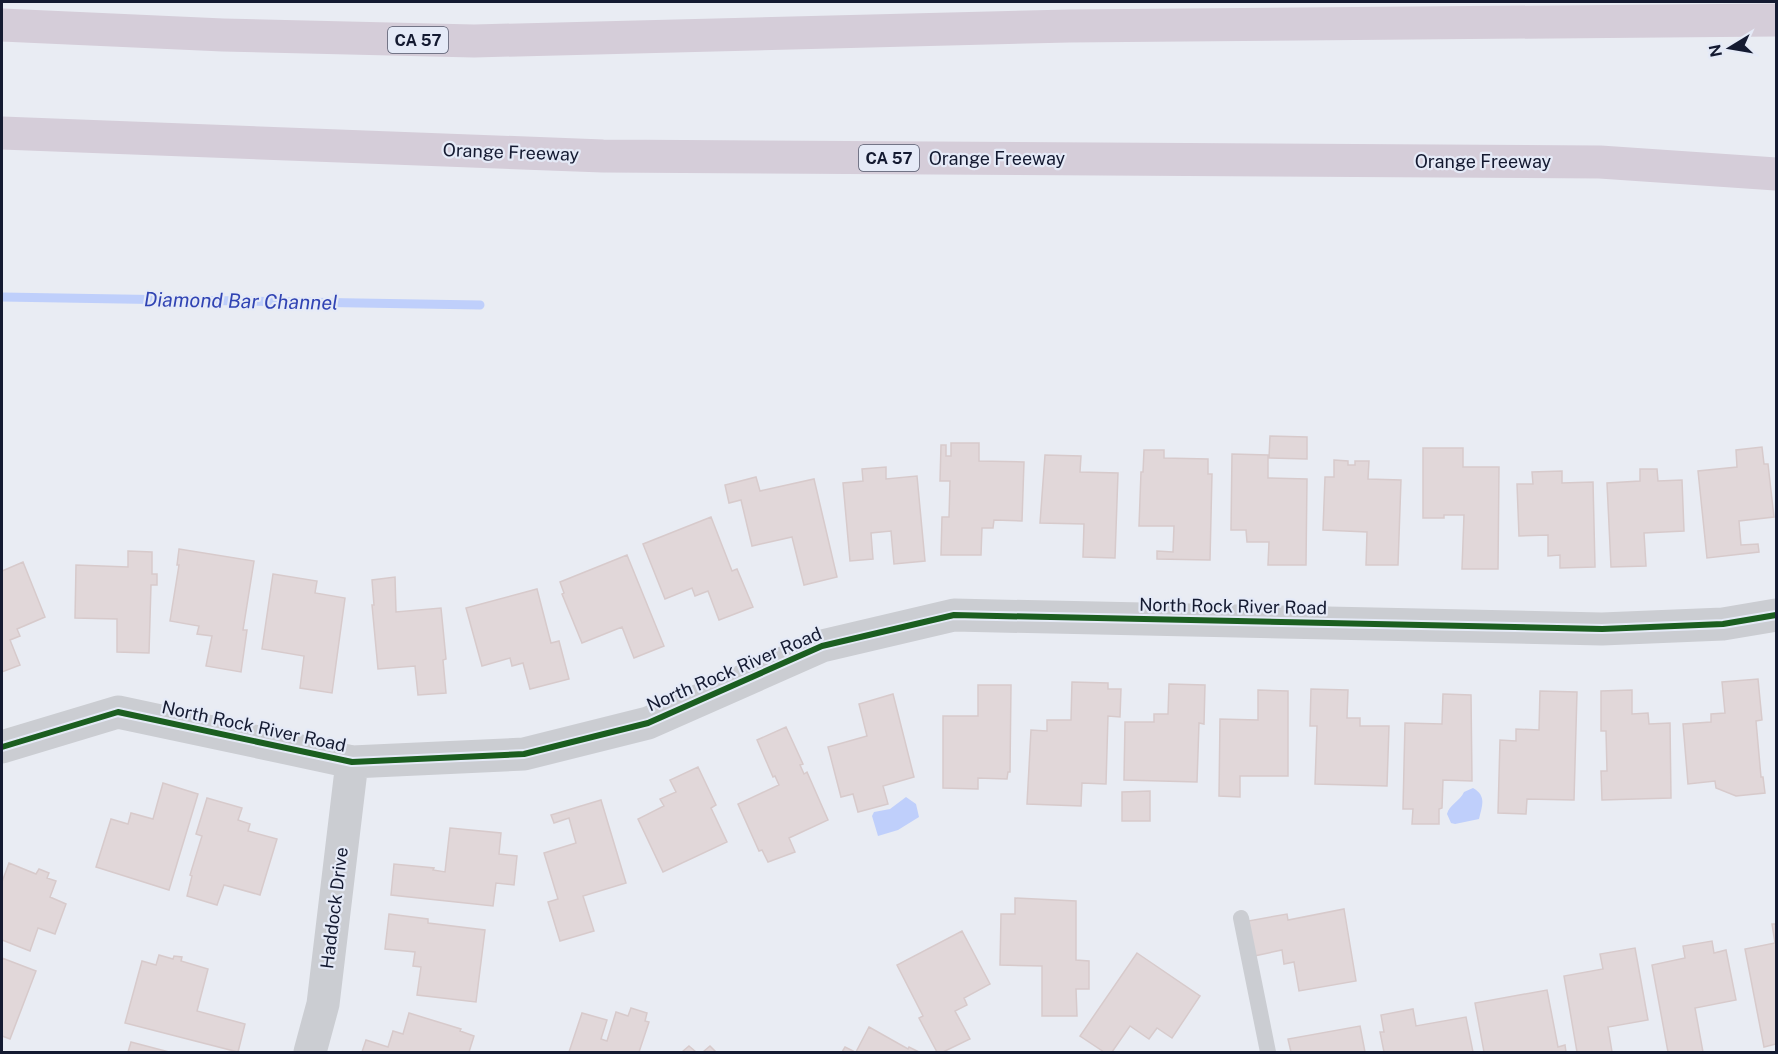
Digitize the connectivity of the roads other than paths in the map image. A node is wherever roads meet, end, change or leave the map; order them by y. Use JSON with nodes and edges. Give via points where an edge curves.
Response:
{"nodes":[{"id":1,"x":1776,"y":20,"type":"edge"},
{"id":2,"x":2,"y":25,"type":"edge"},
{"id":3,"x":2,"y":133,"type":"edge"},
{"id":4,"x":1776,"y":174,"type":"edge"},
{"id":5,"x":1776,"y":615,"type":"edge"},
{"id":6,"x":2,"y":747,"type":"edge"},
{"id":7,"x":352,"y":762,"type":"junction"},
{"id":8,"x":1240,"y":918,"type":"dead end"},
{"id":9,"x":310,"y":1053,"type":"edge"},
{"id":10,"x":1268,"y":1053,"type":"edge"}],
"edges":[{"from":1,"to":2,"type":"highway","number":"CA 57","via":[[1069,26],[474,41]]},
{"from":3,"to":4,"type":"highway","name":"Orange Freeway","number":"CA 57","via":[[603,156],[1600,162]]},
{"from":5,"to":7,"type":"street","name":"North Rock River Road","via":[[1723,624],[1602,629],[954,615],[822,646],[648,723],[524,754]]},
{"from":6,"to":7,"type":"street","name":"North Rock River Road","via":[[118,712]]},
{"from":7,"to":9,"type":"street","name":"Haddock Drive","via":[[323,1004]]},
{"from":8,"to":10,"type":"lane"}]}
